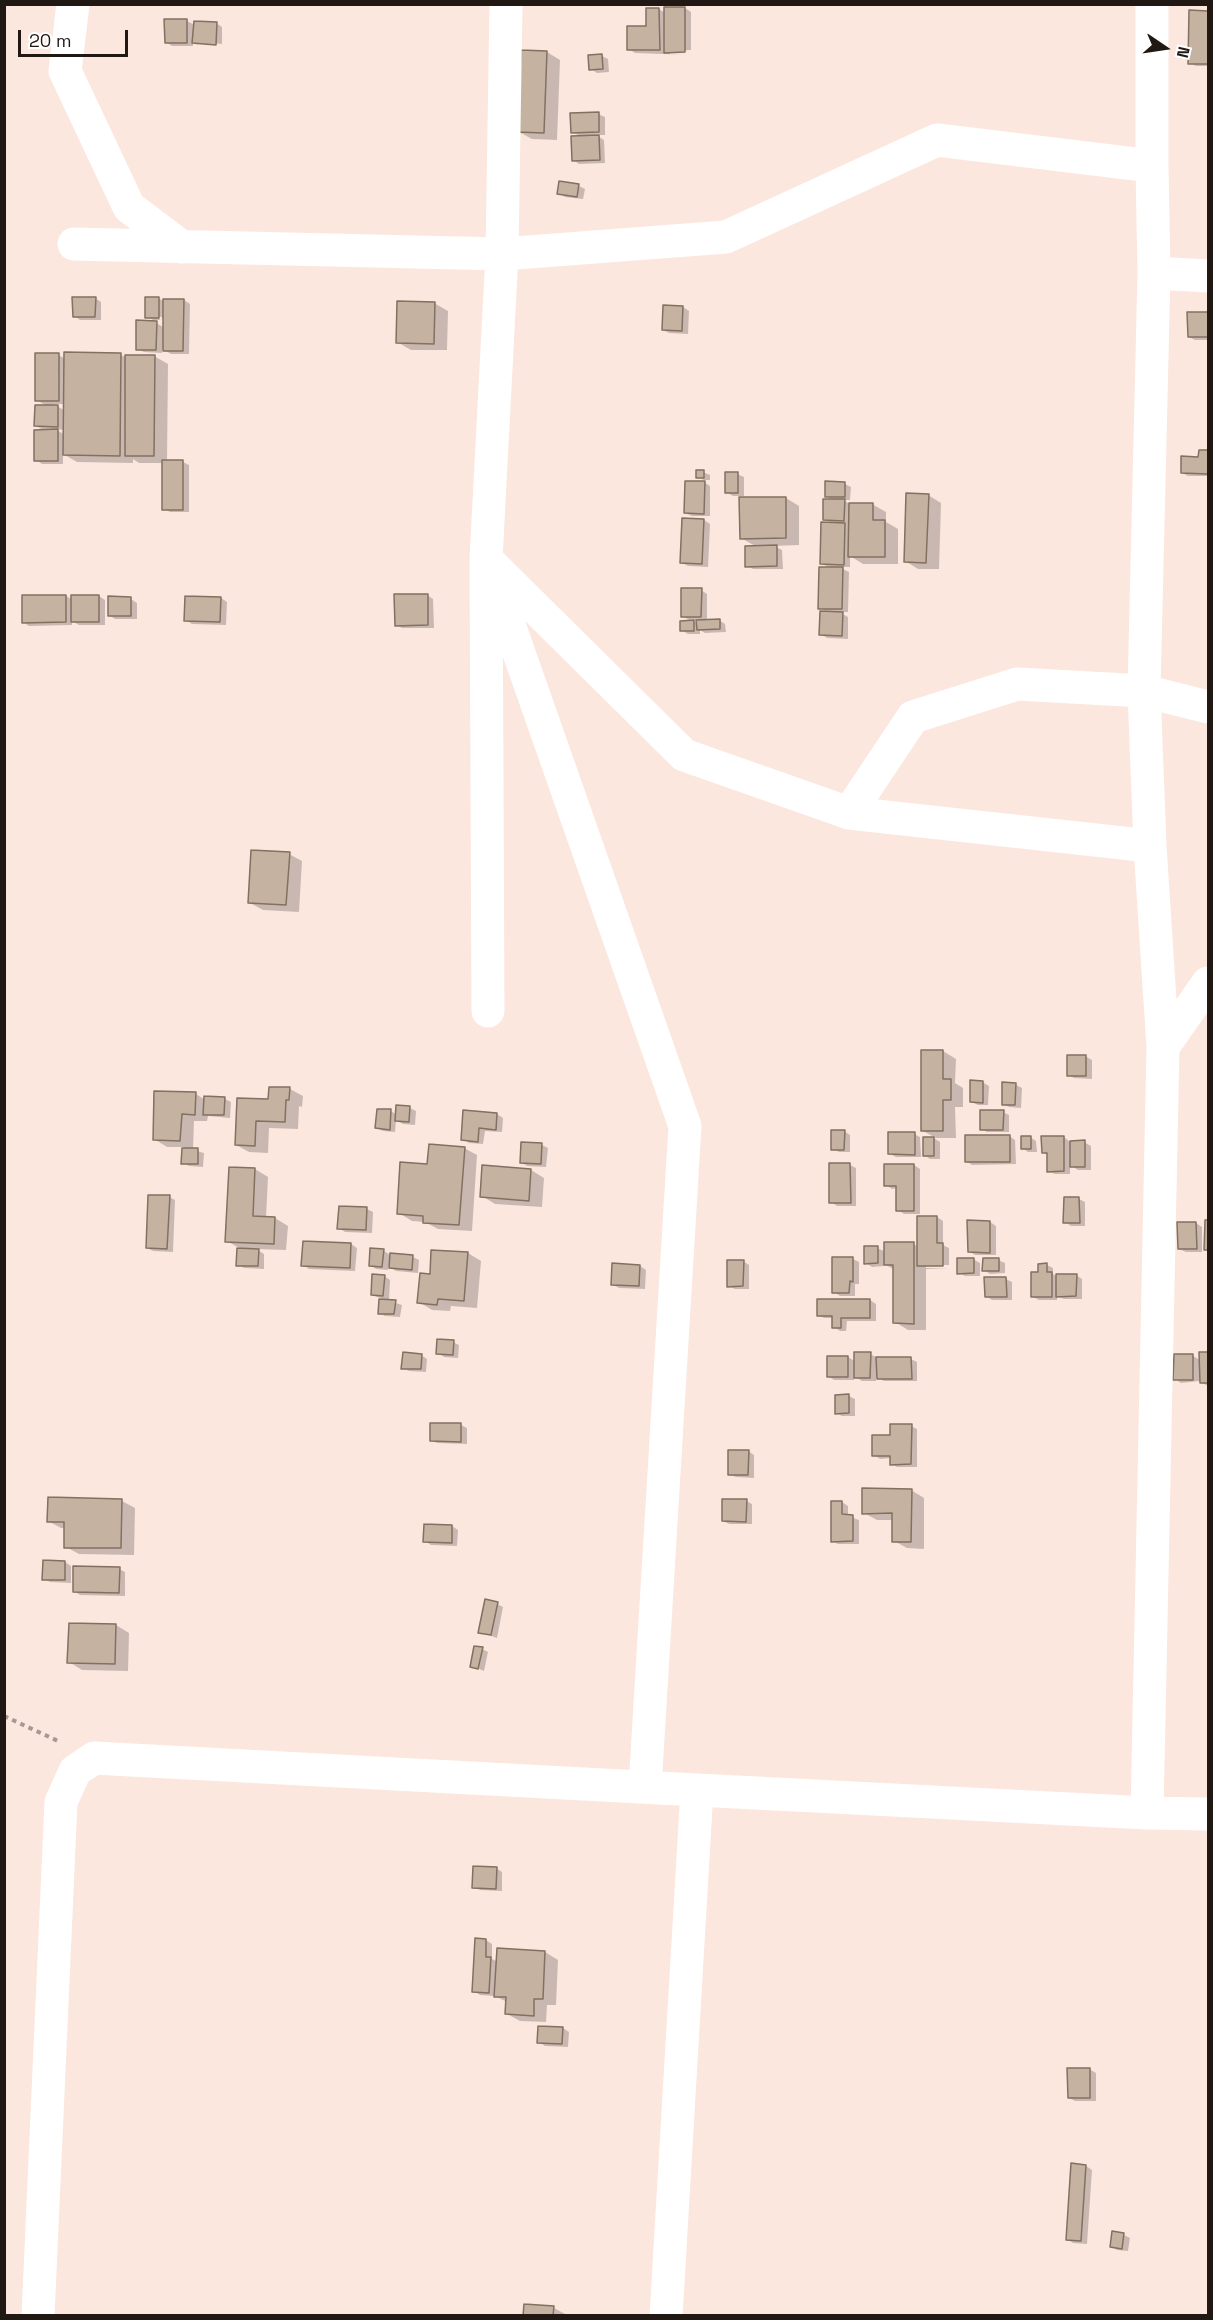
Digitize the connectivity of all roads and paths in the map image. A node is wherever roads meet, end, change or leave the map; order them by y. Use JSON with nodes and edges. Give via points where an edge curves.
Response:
{"nodes":[{"id":1,"x":73,"y":4,"type":"edge"},
{"id":2,"x":506,"y":4,"type":"edge"},
{"id":3,"x":1152,"y":4,"type":"edge"},
{"id":4,"x":1152,"y":166,"type":"junction"},
{"id":5,"x":74,"y":244,"type":"dead end"},
{"id":6,"x":182,"y":247,"type":"junction"},
{"id":7,"x":502,"y":254,"type":"junction"},
{"id":8,"x":1154,"y":273,"type":"junction"},
{"id":9,"x":1209,"y":276,"type":"edge"},
{"id":10,"x":486,"y":559,"type":"junction"},
{"id":11,"x":1144,"y":691,"type":"junction"},
{"id":12,"x":1209,"y":707,"type":"edge"},
{"id":13,"x":849,"y":813,"type":"junction"},
{"id":14,"x":1150,"y":846,"type":"junction"},
{"id":15,"x":1209,"y":983,"type":"edge"},
{"id":16,"x":488,"y":1011,"type":"dead end"},
{"id":17,"x":1163,"y":1047,"type":"junction"},
{"id":18,"x":4,"y":1716,"type":"edge"},
{"id":19,"x":94,"y":1758,"type":"junction"},
{"id":20,"x":645,"y":1787,"type":"junction"},
{"id":21,"x":697,"y":1790,"type":"junction"},
{"id":22,"x":1147,"y":1813,"type":"junction"},
{"id":23,"x":1209,"y":1814,"type":"edge"},
{"id":24,"x":38,"y":2316,"type":"edge"},
{"id":25,"x":666,"y":2316,"type":"edge"}],
"edges":[{"from":1,"to":6,"type":"street","via":[[65,71],[129,207]]},
{"from":2,"to":7,"type":"street"},
{"from":3,"to":4,"type":"street"},
{"from":4,"to":7,"type":"street","via":[[937,140],[726,237]]},
{"from":4,"to":8,"type":"street"},
{"from":5,"to":6,"type":"street"},
{"from":6,"to":7,"type":"street"},
{"from":7,"to":10,"type":"street"},
{"from":8,"to":9,"type":"street"},
{"from":8,"to":11,"type":"street"},
{"from":10,"to":13,"type":"street","via":[[684,755]]},
{"from":10,"to":16,"type":"street"},
{"from":10,"to":20,"type":"street","via":[[685,1126]]},
{"from":11,"to":12,"type":"street"},
{"from":11,"to":13,"type":"street","via":[[1017,684],[913,717]]},
{"from":11,"to":14,"type":"street"},
{"from":13,"to":14,"type":"street"},
{"from":14,"to":17,"type":"street"},
{"from":15,"to":17,"type":"street"},
{"from":17,"to":22,"type":"street"},
{"from":18,"to":19,"type":"path"},
{"from":19,"to":20,"type":"street"},
{"from":19,"to":24,"type":"street","via":[[75,1771],[61,1802]]},
{"from":20,"to":21,"type":"street"},
{"from":21,"to":22,"type":"street"},
{"from":21,"to":25,"type":"street"},
{"from":22,"to":23,"type":"street"}]}
